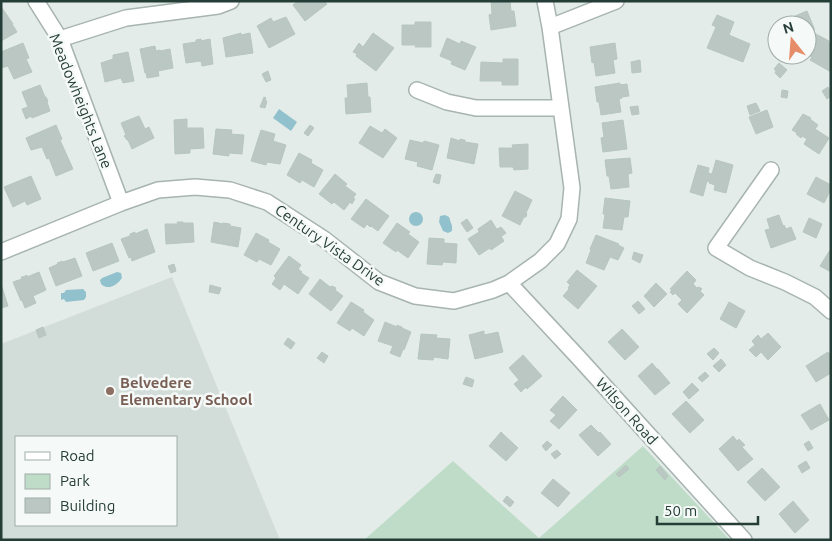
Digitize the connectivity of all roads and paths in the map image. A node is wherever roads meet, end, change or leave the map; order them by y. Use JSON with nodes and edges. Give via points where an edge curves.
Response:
{"nodes":[{"id":1,"x":36,"y":1,"type":"edge"},
{"id":2,"x":230,"y":1,"type":"edge"},
{"id":3,"x":545,"y":1,"type":"edge"},
{"id":4,"x":616,"y":1,"type":"edge"},
{"id":5,"x":550,"y":27,"type":"junction"},
{"id":6,"x":60,"y":39,"type":"junction"},
{"id":7,"x":417,"y":90,"type":"dead end"},
{"id":8,"x":560,"y":108,"type":"junction"},
{"id":9,"x":771,"y":170,"type":"dead end"},
{"id":10,"x":121,"y":203,"type":"junction"},
{"id":11,"x":1,"y":252,"type":"edge"},
{"id":12,"x":509,"y":283,"type":"junction"},
{"id":13,"x":831,"y":311,"type":"edge"},
{"id":14,"x":744,"y":540,"type":"edge"}],
"edges":[{"from":1,"to":6,"type":"street","name":"Meadowheights Lane"},
{"from":2,"to":6,"type":"street","via":[[218,6],[126,18]]},
{"from":3,"to":5,"type":"street","name":"Century Vista Drive"},
{"from":4,"to":5,"type":"street"},
{"from":5,"to":8,"type":"street","name":"Century Vista Drive"},
{"from":6,"to":10,"type":"street","name":"Meadowheights Lane"},
{"from":7,"to":8,"type":"street","via":[[447,102],[476,108]]},
{"from":8,"to":12,"type":"street","name":"Century Vista Drive","via":[[572,188],[569,219],[557,244]]},
{"from":9,"to":13,"type":"street","via":[[716,248],[750,268],[815,297]]},
{"from":10,"to":11,"type":"street","name":"Century Vista Drive"},
{"from":10,"to":12,"type":"street","name":"Century Vista Drive","via":[[158,190],[195,187],[230,190],[267,202],[324,239],[379,282],[415,296],[454,300]]},
{"from":12,"to":14,"type":"street","name":"Wilson Road"}]}
